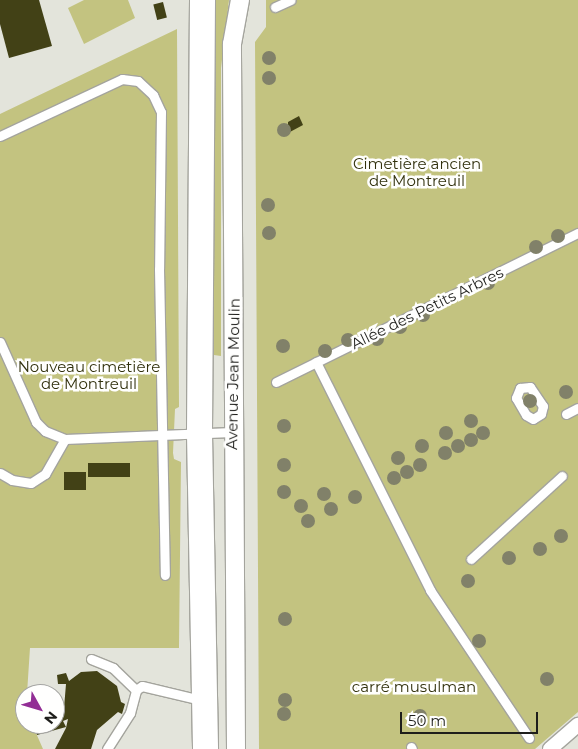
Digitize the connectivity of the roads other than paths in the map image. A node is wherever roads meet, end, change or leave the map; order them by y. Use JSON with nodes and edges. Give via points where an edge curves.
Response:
{"nodes":[{"id":1,"x":202,"y":0,"type":"edge"},
{"id":2,"x":240,"y":0,"type":"edge"},
{"id":3,"x":291,"y":0,"type":"edge"},
{"id":4,"x":275,"y":7,"type":"dead end"},
{"id":5,"x":0,"y":136,"type":"edge"},
{"id":6,"x":578,"y":233,"type":"edge"},
{"id":7,"x":0,"y":342,"type":"edge"},
{"id":8,"x":316,"y":362,"type":"junction"},
{"id":9,"x":276,"y":382,"type":"dead end"},
{"id":10,"x":578,"y":408,"type":"edge"},
{"id":11,"x":566,"y":414,"type":"dead end"},
{"id":12,"x":232,"y":432,"type":"junction"},
{"id":13,"x":199,"y":434,"type":"junction"},
{"id":14,"x":162,"y":435,"type":"junction"},
{"id":15,"x":65,"y":439,"type":"junction"},
{"id":16,"x":0,"y":473,"type":"edge"},
{"id":17,"x":562,"y":476,"type":"dead end"},
{"id":18,"x":471,"y":559,"type":"dead end"},
{"id":19,"x":166,"y":575,"type":"dead end"},
{"id":20,"x":91,"y":659,"type":"dead end"},
{"id":21,"x":136,"y":690,"type":"junction"},
{"id":22,"x":204,"y":700,"type":"junction"},
{"id":23,"x":578,"y":725,"type":"edge"},
{"id":24,"x":529,"y":738,"type":"dead end"},
{"id":25,"x":107,"y":749,"type":"edge"},
{"id":26,"x":205,"y":749,"type":"edge"},
{"id":27,"x":236,"y":749,"type":"edge"},
{"id":28,"x":550,"y":749,"type":"edge"}],
"edges":[{"from":1,"to":13,"type":"main road"},
{"from":2,"to":12,"type":"street","name":"Avenue Jean Moulin","via":[[232,44]]},
{"from":3,"to":4,"type":"lane"},
{"from":5,"to":14,"type":"lane","via":[[122,79],[138,81],[153,95],[161,112]]},
{"from":6,"to":8,"type":"lane","name":"Allée des Petits Arbres"},
{"from":7,"to":15,"type":"lane","via":[[36,422],[45,431]]},
{"from":8,"to":9,"type":"lane","name":"Allée des Petits Arbres"},
{"from":8,"to":24,"type":"lane","via":[[430,590]]},
{"from":10,"to":11,"type":"lane"},
{"from":12,"to":13,"type":"lane"},
{"from":12,"to":27,"type":"street","name":"Avenue Jean Moulin"},
{"from":13,"to":14,"type":"lane"},
{"from":13,"to":22,"type":"main road"},
{"from":14,"to":15,"type":"lane"},
{"from":14,"to":19,"type":"lane"},
{"from":15,"to":16,"type":"lane","via":[[45,474],[31,483],[12,480]]},
{"from":17,"to":18,"type":"lane"},
{"from":20,"to":21,"type":"lane","via":[[113,668]]},
{"from":21,"to":22,"type":"lane","via":[[142,686]]},
{"from":21,"to":25,"type":"lane","via":[[130,713]]},
{"from":22,"to":26,"type":"main road"},
{"from":23,"to":28,"type":"street"}]}
